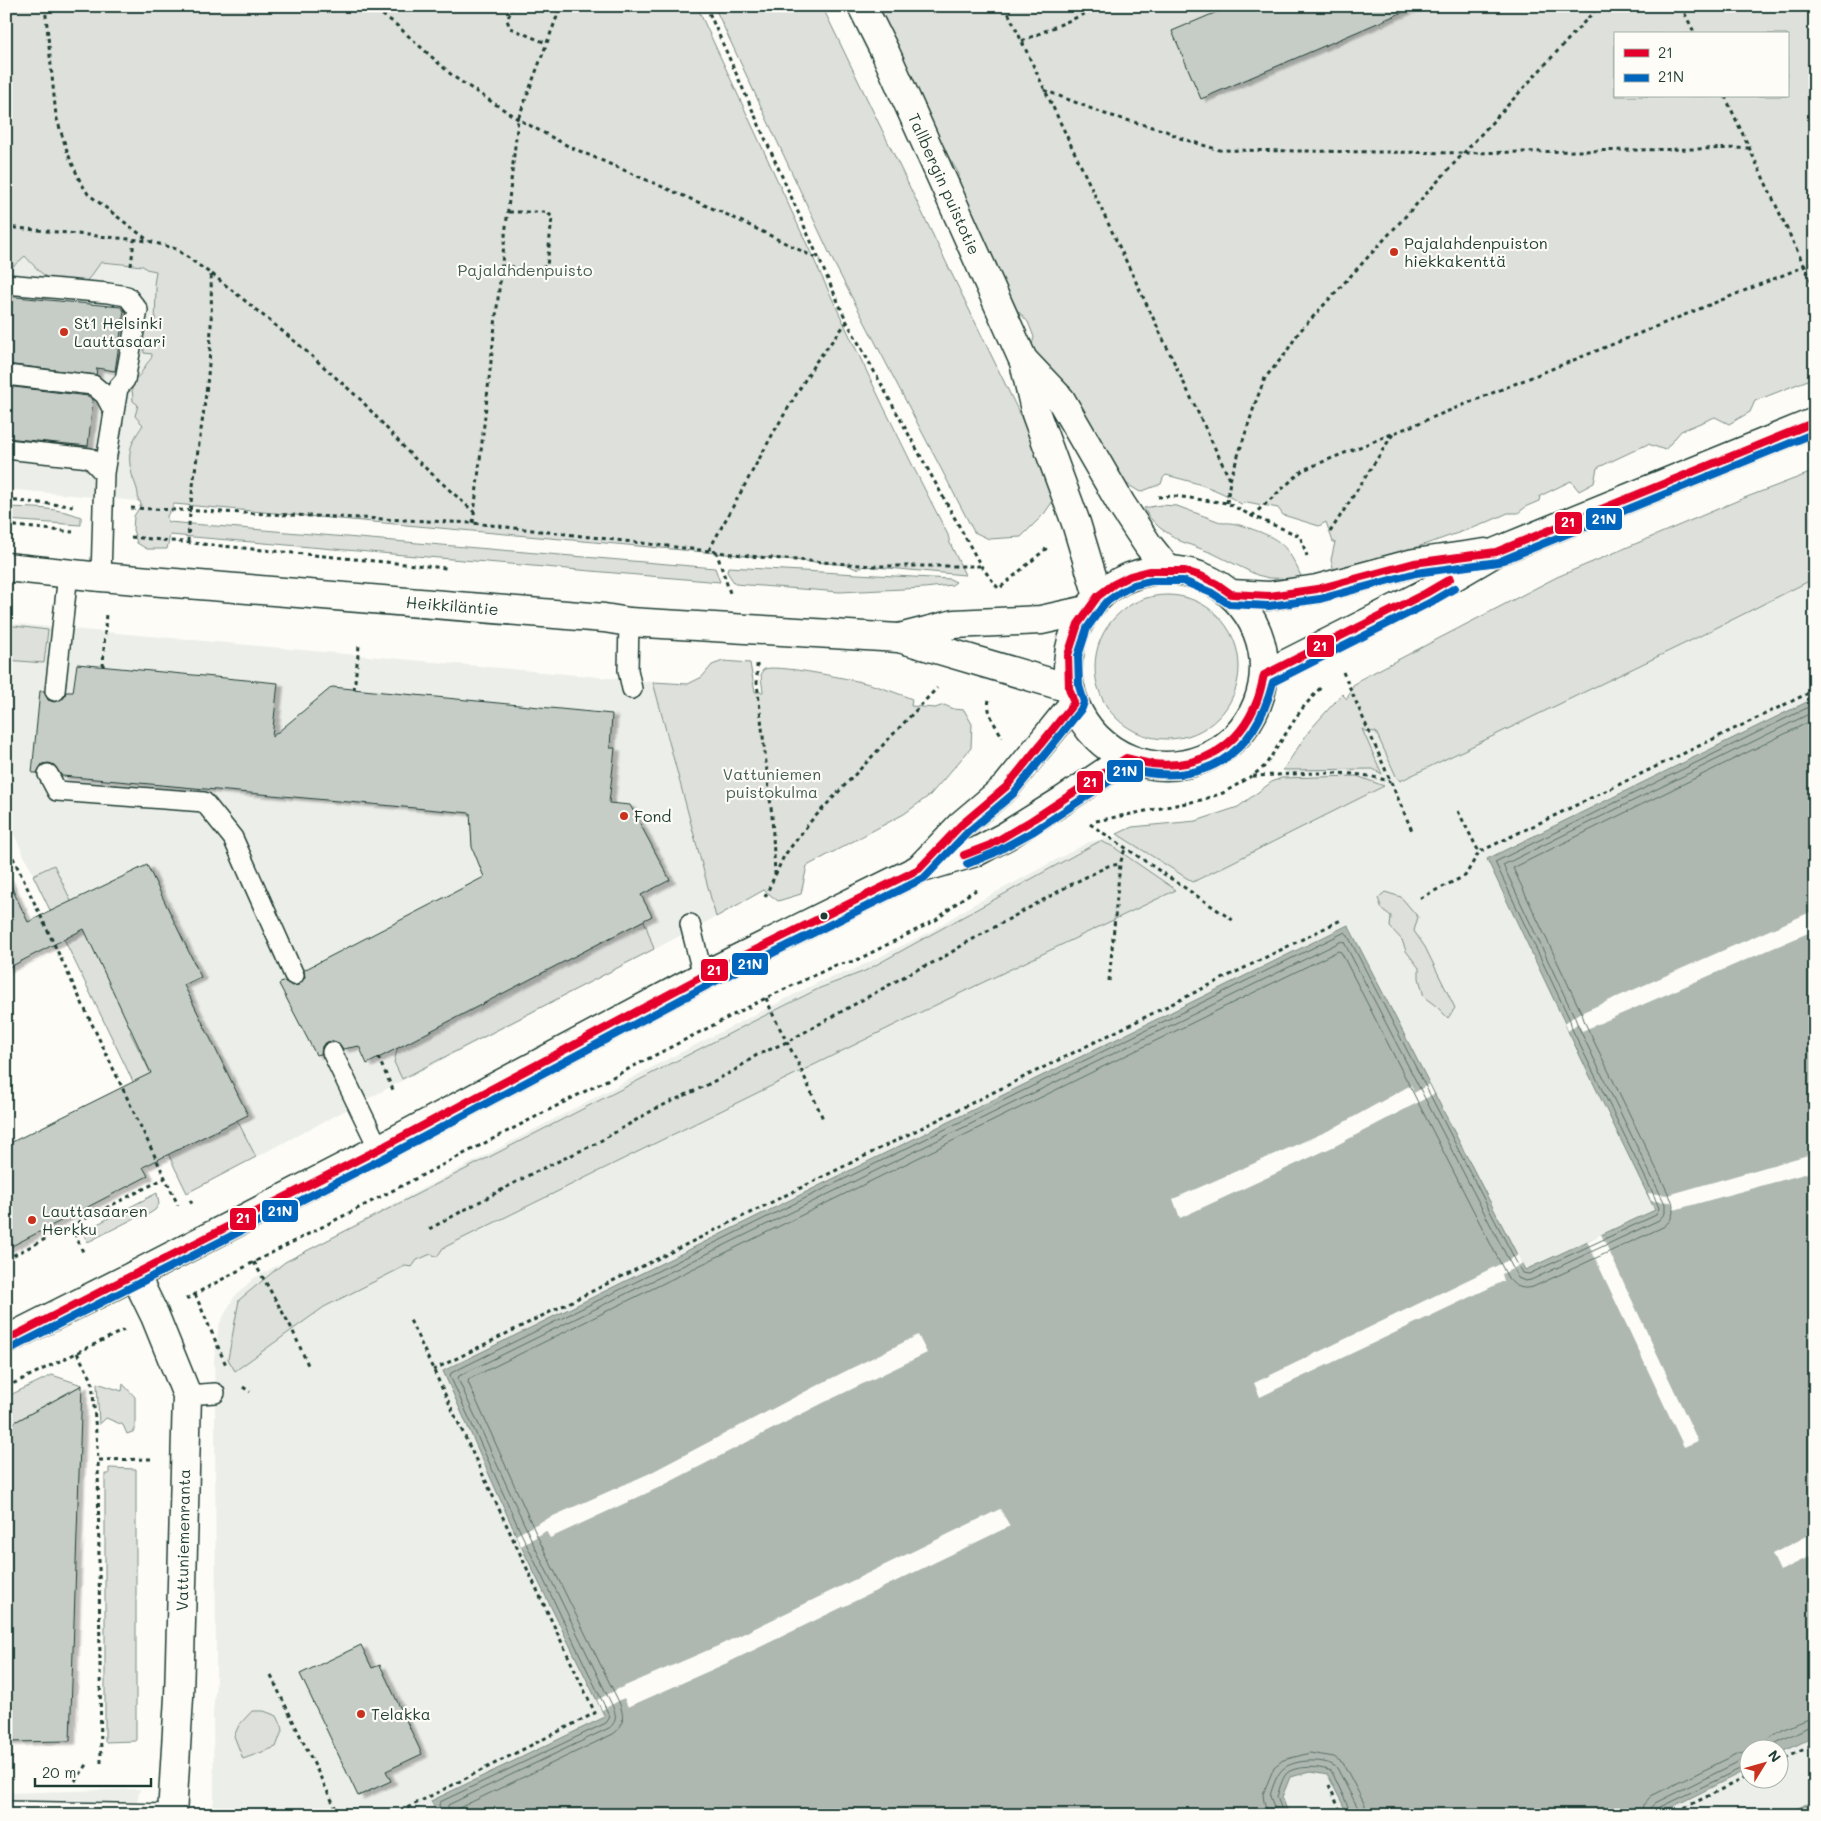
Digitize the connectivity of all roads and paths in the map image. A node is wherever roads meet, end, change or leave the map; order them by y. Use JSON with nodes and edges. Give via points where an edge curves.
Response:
{"nodes":[{"id":1,"x":45,"y":6,"type":"edge"},
{"id":2,"x":369,"y":6,"type":"edge"},
{"id":3,"x":513,"y":6,"type":"edge"},
{"id":4,"x":561,"y":6,"type":"edge"},
{"id":5,"x":706,"y":6,"type":"edge"},
{"id":6,"x":862,"y":6,"type":"edge"},
{"id":7,"x":1005,"y":6,"type":"edge"},
{"id":8,"x":1103,"y":6,"type":"edge"},
{"id":9,"x":1599,"y":6,"type":"edge"},
{"id":10,"x":1682,"y":6,"type":"edge"},
{"id":11,"x":1694,"y":32,"type":"edge"},
{"id":12,"x":1022,"y":41,"type":"junction"},
{"id":13,"x":546,"y":43,"type":"junction"},
{"id":14,"x":1044,"y":90,"type":"junction"},
{"id":15,"x":1726,"y":98,"type":"edge"},
{"id":16,"x":518,"y":119,"type":"junction"},
{"id":17,"x":1750,"y":148,"type":"junction"},
{"id":18,"x":1465,"y":153,"type":"junction"},
{"id":19,"x":508,"y":212,"type":"junction"},
{"id":20,"x":6,"y":227,"type":"edge"},
{"id":21,"x":149,"y":241,"type":"junction"},
{"id":22,"x":821,"y":260,"type":"junction"},
{"id":23,"x":1815,"y":262,"type":"edge"},
{"id":24,"x":502,"y":266,"type":"junction"},
{"id":25,"x":1805,"y":267,"type":"junction"},
{"id":26,"x":211,"y":274,"type":"junction"},
{"id":27,"x":6,"y":284,"type":"edge"},
{"id":28,"x":1815,"y":289,"type":"edge"},
{"id":29,"x":847,"y":322,"type":"junction"},
{"id":30,"x":1024,"y":362,"type":"junction"},
{"id":31,"x":6,"y":375,"type":"edge"},
{"id":32,"x":113,"y":410,"type":"junction"},
{"id":33,"x":1815,"y":422,"type":"edge"},
{"id":34,"x":1394,"y":433,"type":"junction"},
{"id":35,"x":6,"y":449,"type":"edge"},
{"id":36,"x":104,"y":473,"type":"junction"},
{"id":37,"x":1230,"y":480,"type":"junction"},
{"id":38,"x":1156,"y":497,"type":"dead end"},
{"id":39,"x":6,"y":500,"type":"edge"},
{"id":40,"x":1227,"y":503,"type":"junction"},
{"id":41,"x":80,"y":506,"type":"dead end"},
{"id":42,"x":138,"y":508,"type":"dead end"},
{"id":43,"x":189,"y":510,"type":"junction"},
{"id":44,"x":474,"y":513,"type":"junction"},
{"id":45,"x":1252,"y":516,"type":"junction"},
{"id":46,"x":473,"y":523,"type":"junction"},
{"id":47,"x":1076,"y":523,"type":"junction"},
{"id":48,"x":6,"y":525,"type":"edge"},
{"id":49,"x":1330,"y":532,"type":"dead end"},
{"id":50,"x":103,"y":534,"type":"junction"},
{"id":51,"x":1300,"y":536,"type":"dead end"},
{"id":52,"x":188,"y":542,"type":"junction"},
{"id":53,"x":709,"y":550,"type":"junction"},
{"id":54,"x":716,"y":551,"type":"junction"},
{"id":55,"x":1496,"y":552,"type":"junction"},
{"id":56,"x":981,"y":566,"type":"junction"},
{"id":57,"x":6,"y":567,"type":"edge"},
{"id":58,"x":454,"y":569,"type":"dead end"},
{"id":59,"x":1168,"y":570,"type":"junction"},
{"id":60,"x":68,"y":574,"type":"junction"},
{"id":61,"x":104,"y":578,"type":"junction"},
{"id":62,"x":998,"y":589,"type":"junction"},
{"id":63,"x":990,"y":591,"type":"dead end"},
{"id":64,"x":1231,"y":594,"type":"junction"},
{"id":65,"x":731,"y":596,"type":"dead end"},
{"id":66,"x":1092,"y":603,"type":"junction"},
{"id":67,"x":629,"y":622,"type":"junction"},
{"id":68,"x":899,"y":638,"type":"junction"},
{"id":69,"x":359,"y":646,"type":"dead end"},
{"id":70,"x":757,"y":656,"type":"dead end"},
{"id":71,"x":103,"y":667,"type":"dead end"},
{"id":72,"x":1341,"y":667,"type":"dead end"},
{"id":73,"x":1264,"y":675,"type":"junction"},
{"id":74,"x":937,"y":688,"type":"dead end"},
{"id":75,"x":632,"y":689,"type":"dead end"},
{"id":76,"x":354,"y":690,"type":"dead end"},
{"id":77,"x":1815,"y":690,"type":"edge"},
{"id":78,"x":55,"y":691,"type":"dead end"},
{"id":79,"x":990,"y":696,"type":"dead end"},
{"id":80,"x":1072,"y":696,"type":"junction"},
{"id":81,"x":1008,"y":741,"type":"dead end"},
{"id":82,"x":1126,"y":758,"type":"junction"},
{"id":83,"x":48,"y":774,"type":"dead end"},
{"id":84,"x":1252,"y":776,"type":"dead end"},
{"id":85,"x":1390,"y":782,"type":"junction"},
{"id":86,"x":1458,"y":811,"type":"dead end"},
{"id":87,"x":1088,"y":823,"type":"dead end"},
{"id":88,"x":1413,"y":833,"type":"dead end"},
{"id":89,"x":6,"y":843,"type":"edge"},
{"id":90,"x":1125,"y":849,"type":"junction"},
{"id":91,"x":1478,"y":852,"type":"junction"},
{"id":92,"x":1120,"y":864,"type":"junction"},
{"id":93,"x":919,"y":869,"type":"junction"},
{"id":94,"x":775,"y":875,"type":"junction"},
{"id":95,"x":765,"y":897,"type":"dead end"},
{"id":96,"x":1420,"y":898,"type":"dead end"},
{"id":97,"x":1341,"y":920,"type":"dead end"},
{"id":98,"x":1234,"y":921,"type":"dead end"},
{"id":99,"x":690,"y":924,"type":"dead end"},
{"id":100,"x":294,"y":975,"type":"dead end"},
{"id":101,"x":704,"y":976,"type":"junction"},
{"id":102,"x":1109,"y":981,"type":"dead end"},
{"id":103,"x":766,"y":998,"type":"dead end"},
{"id":104,"x":787,"y":1042,"type":"junction"},
{"id":105,"x":332,"y":1052,"type":"dead end"},
{"id":106,"x":378,"y":1058,"type":"dead end"},
{"id":107,"x":394,"y":1092,"type":"dead end"},
{"id":108,"x":824,"y":1121,"type":"dead end"},
{"id":109,"x":379,"y":1149,"type":"junction"},
{"id":110,"x":165,"y":1178,"type":"junction"},
{"id":111,"x":178,"y":1205,"type":"dead end"},
{"id":112,"x":71,"y":1226,"type":"junction"},
{"id":113,"x":429,"y":1229,"type":"dead end"},
{"id":114,"x":84,"y":1254,"type":"dead end"},
{"id":115,"x":6,"y":1259,"type":"edge"},
{"id":116,"x":254,"y":1262,"type":"dead end"},
{"id":117,"x":135,"y":1276,"type":"junction"},
{"id":118,"x":195,"y":1294,"type":"dead end"},
{"id":119,"x":410,"y":1320,"type":"dead end"},
{"id":120,"x":116,"y":1334,"type":"dead end"},
{"id":121,"x":6,"y":1340,"type":"edge"},
{"id":122,"x":77,"y":1353,"type":"junction"},
{"id":123,"x":308,"y":1364,"type":"dead end"},
{"id":124,"x":227,"y":1367,"type":"dead end"},
{"id":125,"x":433,"y":1370,"type":"junction"},
{"id":126,"x":237,"y":1382,"type":"dead end"},
{"id":127,"x":6,"y":1387,"type":"edge"},
{"id":128,"x":250,"y":1392,"type":"dead end"},
{"id":129,"x":215,"y":1393,"type":"dead end"},
{"id":130,"x":187,"y":1395,"type":"junction"},
{"id":131,"x":184,"y":1458,"type":"junction"},
{"id":132,"x":98,"y":1460,"type":"junction"},
{"id":133,"x":271,"y":1676,"type":"dead end"},
{"id":134,"x":1815,"y":1744,"type":"edge"},
{"id":135,"x":1788,"y":1757,"type":"edge"},
{"id":136,"x":89,"y":1762,"type":"dead end"},
{"id":137,"x":100,"y":1763,"type":"dead end"},
{"id":138,"x":77,"y":1779,"type":"dead end"},
{"id":139,"x":1738,"y":1781,"type":"edge"},
{"id":140,"x":1329,"y":1785,"type":"dead end"},
{"id":141,"x":1346,"y":1810,"type":"dead end"},
{"id":142,"x":6,"y":1812,"type":"edge"},
{"id":143,"x":172,"y":1814,"type":"edge"},
{"id":144,"x":1342,"y":1814,"type":"edge"},
{"id":145,"x":339,"y":1815,"type":"edge"},
{"id":146,"x":393,"y":1815,"type":"edge"},
{"id":147,"x":1670,"y":1815,"type":"edge"}],
"edges":[{"from":1,"to":21,"type":"path","via":[[56,116],[80,182],[88,194]]},
{"from":2,"to":16,"type":"path","via":[[394,22],[454,77]]},
{"from":3,"to":13,"type":"path","via":[[507,20],[510,28]]},
{"from":4,"to":13,"type":"path"},
{"from":5,"to":22,"type":"path"},
{"from":6,"to":30,"type":"street","name":"Tallbergin puistotie"},
{"from":7,"to":12,"type":"path"},
{"from":8,"to":12,"type":"path"},
{"from":9,"to":18,"type":"path"},
{"from":10,"to":11,"type":"path"},
{"from":12,"to":14,"type":"path"},
{"from":13,"to":16,"type":"path"},
{"from":14,"to":18,"type":"path","via":[[1105,114],[1219,150]]},
{"from":14,"to":37,"type":"path"},
{"from":15,"to":17,"type":"path"},
{"from":16,"to":19,"type":"path"},
{"from":16,"to":22,"type":"path","via":[[568,146],[730,216]]},
{"from":17,"to":18,"type":"path"},
{"from":17,"to":25,"type":"path"},
{"from":18,"to":37,"type":"path","via":[[1299,332],[1266,378]]},
{"from":19,"to":24,"type":"path"},
{"from":19,"to":24,"type":"path","via":[[547,212],[552,217],[547,266],[537,269]]},
{"from":20,"to":21,"type":"path"},
{"from":21,"to":26,"type":"path","via":[[176,249]]},
{"from":22,"to":29,"type":"path"},
{"from":23,"to":25,"type":"path"},
{"from":24,"to":44,"type":"path"},
{"from":25,"to":28,"type":"path"},
{"from":25,"to":34,"type":"path"},
{"from":26,"to":43,"type":"path","via":[[212,324],[206,392]]},
{"from":26,"to":44,"type":"path","via":[[361,400],[410,454]]},
{"from":27,"to":32,"type":"lane","via":[[127,296],[138,310],[125,380],[118,388]]},
{"from":29,"to":53,"type":"path","via":[[815,363]]},
{"from":29,"to":56,"type":"path"},
{"from":30,"to":47,"type":"street","name":"Tallbergin puistotie","via":[[1036,414]]},
{"from":30,"to":59,"type":"street","name":"Tallbergin puistotie","via":[[1061,400],[1121,504]]},
{"from":31,"to":32,"type":"lane","via":[[93,385]]},
{"from":32,"to":36,"type":"lane"},
{"from":33,"to":55,"type":"street"},
{"from":34,"to":45,"type":"path","via":[[1303,470]]},
{"from":34,"to":49,"type":"path"},
{"from":35,"to":36,"type":"lane","via":[[90,458]]},
{"from":36,"to":50,"type":"lane"},
{"from":37,"to":40,"type":"path"},
{"from":38,"to":40,"type":"path","via":[[1174,496]]},
{"from":39,"to":41,"type":"path"},
{"from":40,"to":45,"type":"path"},
{"from":42,"to":43,"type":"path"},
{"from":43,"to":46,"type":"path"},
{"from":43,"to":52,"type":"path"},
{"from":44,"to":46,"type":"path"},
{"from":45,"to":51,"type":"path"},
{"from":46,"to":53,"type":"path"},
{"from":47,"to":62,"type":"path"},
{"from":47,"to":66,"type":"street","name":"Tallbergin puistotie"},
{"from":48,"to":50,"type":"path"},
{"from":50,"to":52,"type":"path"},
{"from":50,"to":61,"type":"lane"},
{"from":52,"to":58,"type":"path"},
{"from":53,"to":54,"type":"path"},
{"from":54,"to":56,"type":"path","via":[[874,566]]},
{"from":54,"to":65,"type":"path"},
{"from":55,"to":64,"type":"street","via":[[1414,563],[1317,589],[1269,596]]},
{"from":55,"to":73,"type":"street","via":[[1426,593]]},
{"from":56,"to":62,"type":"path"},
{"from":57,"to":60,"type":"street","name":"Heikkiläntie"},
{"from":59,"to":64,"type":"street","via":[[1201,576]]},
{"from":59,"to":66,"type":"street","via":[[1130,576],[1114,584]]},
{"from":60,"to":61,"type":"street","name":"Heikkiläntie"},
{"from":60,"to":78,"type":"lane"},
{"from":61,"to":67,"type":"street","name":"Heikkiläntie"},
{"from":61,"to":71,"type":"path","via":[[106,624]]},
{"from":62,"to":63,"type":"path"},
{"from":64,"to":73,"type":"street","via":[[1257,631],[1264,657]]},
{"from":66,"to":68,"type":"street","name":"Heikkiläntie","via":[[1041,620],[954,624]]},
{"from":66,"to":80,"type":"street","via":[[1078,624],[1068,655]]},
{"from":67,"to":68,"type":"street","name":"Heikkiläntie"},
{"from":67,"to":75,"type":"lane","via":[[628,670]]},
{"from":68,"to":80,"type":"street","name":"Heikkiläntie"},
{"from":69,"to":76,"type":"path"},
{"from":70,"to":94,"type":"path"},
{"from":72,"to":85,"type":"path"},
{"from":73,"to":82,"type":"street","via":[[1257,706],[1249,720],[1229,744],[1216,752],[1202,760],[1171,766],[1155,766]]},
{"from":74,"to":94,"type":"path","via":[[810,822],[784,856]]},
{"from":77,"to":91,"type":"path"},
{"from":79,"to":81,"type":"path","via":[[987,706],[998,730]]},
{"from":80,"to":82,"type":"street","via":[[1089,730]]},
{"from":80,"to":93,"type":"street","via":[[1006,786],[960,825]]},
{"from":82,"to":93,"type":"street","via":[[1006,836],[976,852]]},
{"from":83,"to":100,"type":"lane","via":[[57,791],[204,802],[233,838]]},
{"from":84,"to":85,"type":"path","via":[[1353,773],[1376,776]]},
{"from":85,"to":88,"type":"path"},
{"from":86,"to":91,"type":"path"},
{"from":87,"to":90,"type":"path"},
{"from":89,"to":110,"type":"path"},
{"from":90,"to":92,"type":"path"},
{"from":90,"to":98,"type":"path"},
{"from":91,"to":96,"type":"path","via":[[1465,876]]},
{"from":92,"to":102,"type":"path"},
{"from":92,"to":104,"type":"path","via":[[1108,866],[1070,885],[940,960]]},
{"from":93,"to":101,"type":"street"},
{"from":94,"to":95,"type":"path"},
{"from":97,"to":125,"type":"path"},
{"from":99,"to":101,"type":"lane"},
{"from":101,"to":109,"type":"street"},
{"from":103,"to":104,"type":"path"},
{"from":104,"to":108,"type":"path"},
{"from":104,"to":113,"type":"path","via":[[757,1055],[713,1082],[655,1108],[595,1144]]},
{"from":105,"to":109,"type":"lane"},
{"from":106,"to":107,"type":"path"},
{"from":109,"to":117,"type":"street"},
{"from":110,"to":111,"type":"path"},
{"from":110,"to":112,"type":"path"},
{"from":112,"to":114,"type":"path"},
{"from":112,"to":115,"type":"path"},
{"from":116,"to":123,"type":"path"},
{"from":117,"to":121,"type":"street"},
{"from":117,"to":130,"type":"street","name":"Vattuniemenranta"},
{"from":118,"to":124,"type":"path"},
{"from":119,"to":125,"type":"path"},
{"from":120,"to":122,"type":"path"},
{"from":122,"to":127,"type":"path"},
{"from":122,"to":132,"type":"path","via":[[92,1380]]},
{"from":125,"to":146,"type":"path","via":[[595,1713]]},
{"from":126,"to":128,"type":"path"},
{"from":129,"to":130,"type":"lane"},
{"from":130,"to":131,"type":"street","name":"Vattuniemenranta"},
{"from":131,"to":132,"type":"path"},
{"from":131,"to":143,"type":"street","name":"Vattuniemenranta","via":[[179,1697]]},
{"from":132,"to":137,"type":"path"},
{"from":133,"to":145,"type":"path"},
{"from":134,"to":135,"type":"path"},
{"from":136,"to":138,"type":"path"},
{"from":139,"to":147,"type":"path"},
{"from":140,"to":144,"type":"path"},
{"from":141,"to":144,"type":"path"},
{"from":142,"to":143,"type":"lane"}]}
